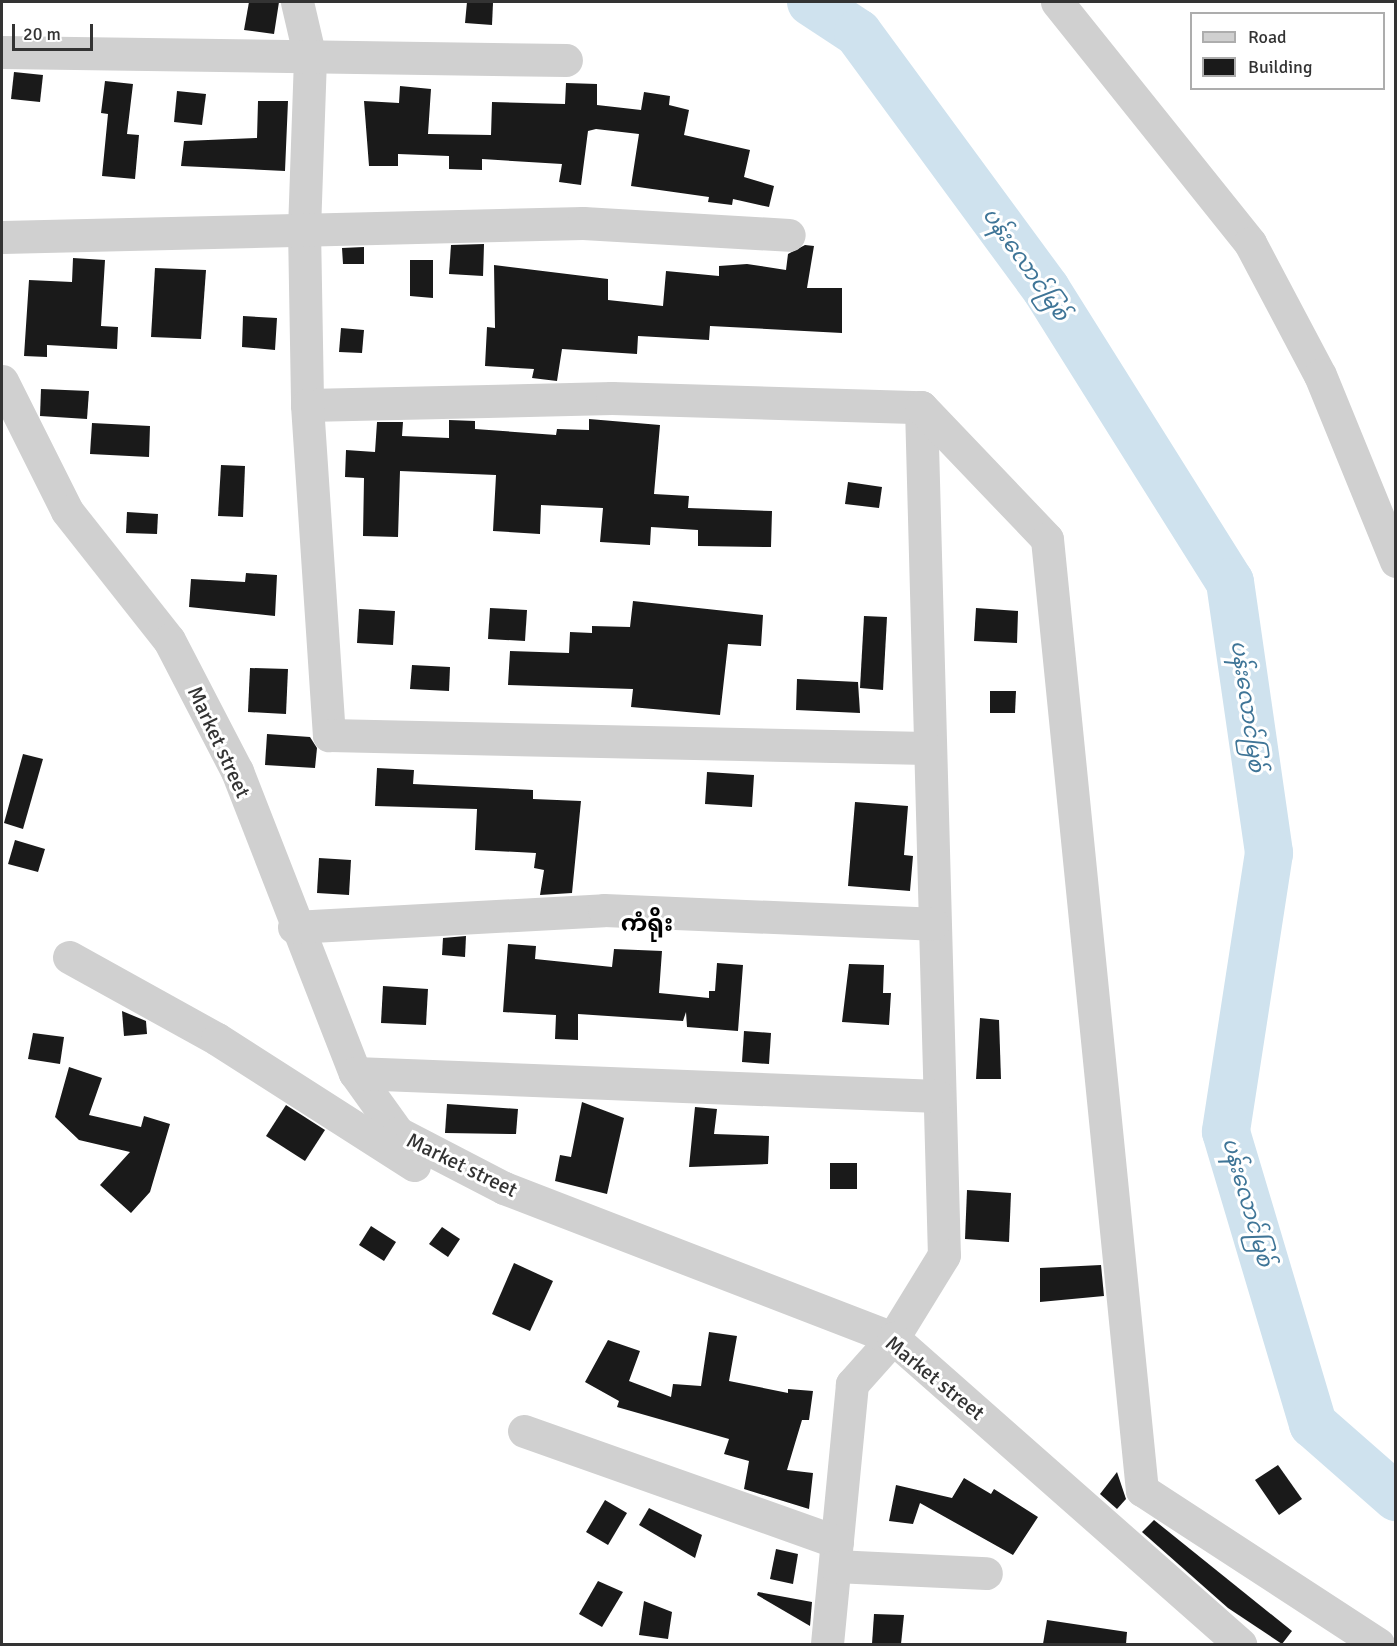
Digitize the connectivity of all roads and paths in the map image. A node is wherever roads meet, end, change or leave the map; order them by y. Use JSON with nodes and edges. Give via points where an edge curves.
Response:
{"nodes":[{"id":1,"x":297,"y":2,"type":"edge"},
{"id":2,"x":1057,"y":2,"type":"edge"},
{"id":3,"x":2,"y":52,"type":"edge"},
{"id":4,"x":310,"y":58,"type":"junction"},
{"id":5,"x":566,"y":60,"type":"dead end"},
{"id":6,"x":304,"y":228,"type":"junction"},
{"id":7,"x":789,"y":235,"type":"dead end"},
{"id":8,"x":2,"y":237,"type":"edge"},
{"id":9,"x":2,"y":381,"type":"edge"},
{"id":10,"x":307,"y":405,"type":"junction"},
{"id":11,"x":921,"y":407,"type":"junction"},
{"id":12,"x":1395,"y":561,"type":"edge"},
{"id":13,"x":927,"y":748,"type":"junction"},
{"id":14,"x":933,"y":924,"type":"junction"},
{"id":15,"x":294,"y":927,"type":"junction"},
{"id":16,"x":69,"y":957,"type":"dead end"},
{"id":17,"x":355,"y":1073,"type":"junction"},
{"id":18,"x":939,"y":1096,"type":"junction"},
{"id":19,"x":504,"y":1188,"type":"junction"},
{"id":20,"x":893,"y":1338,"type":"junction"},
{"id":21,"x":524,"y":1431,"type":"dead end"},
{"id":22,"x":836,"y":1554,"type":"junction"},
{"id":23,"x":986,"y":1573,"type":"dead end"},
{"id":24,"x":1229,"y":1638,"type":"edge"},
{"id":25,"x":827,"y":1644,"type":"edge"},
{"id":26,"x":1378,"y":1644,"type":"edge"}],
"edges":[{"from":1,"to":4,"type":"street"},
{"from":2,"to":12,"type":"street","via":[[1250,243],[1320,375]]},
{"from":3,"to":4,"type":"street"},
{"from":4,"to":5,"type":"street"},
{"from":4,"to":6,"type":"street"},
{"from":6,"to":7,"type":"street","via":[[583,223]]},
{"from":6,"to":8,"type":"street"},
{"from":6,"to":10,"type":"street"},
{"from":9,"to":15,"type":"street","name":"Market street","via":[[67,511],[169,640],[237,771]]},
{"from":10,"to":11,"type":"street","via":[[612,398]]},
{"from":10,"to":13,"type":"street","via":[[329,735]]},
{"from":11,"to":13,"type":"street"},
{"from":11,"to":26,"type":"street","via":[[1047,539],[1142,1490]]},
{"from":13,"to":14,"type":"street"},
{"from":14,"to":15,"type":"street","via":[[604,910]]},
{"from":14,"to":18,"type":"street"},
{"from":15,"to":17,"type":"street","name":"Market street"},
{"from":16,"to":19,"type":"street","via":[[217,1039],[406,1163]]},
{"from":17,"to":18,"type":"street"},
{"from":17,"to":19,"type":"street","name":"Market street","via":[[398,1133]]},
{"from":18,"to":20,"type":"street","via":[[944,1255]]},
{"from":19,"to":20,"type":"street","name":"Market street"},
{"from":20,"to":22,"type":"street","via":[[852,1384]]},
{"from":20,"to":24,"type":"street","name":"Market street"},
{"from":21,"to":22,"type":"street"},
{"from":22,"to":23,"type":"street"},
{"from":22,"to":25,"type":"street"}]}
